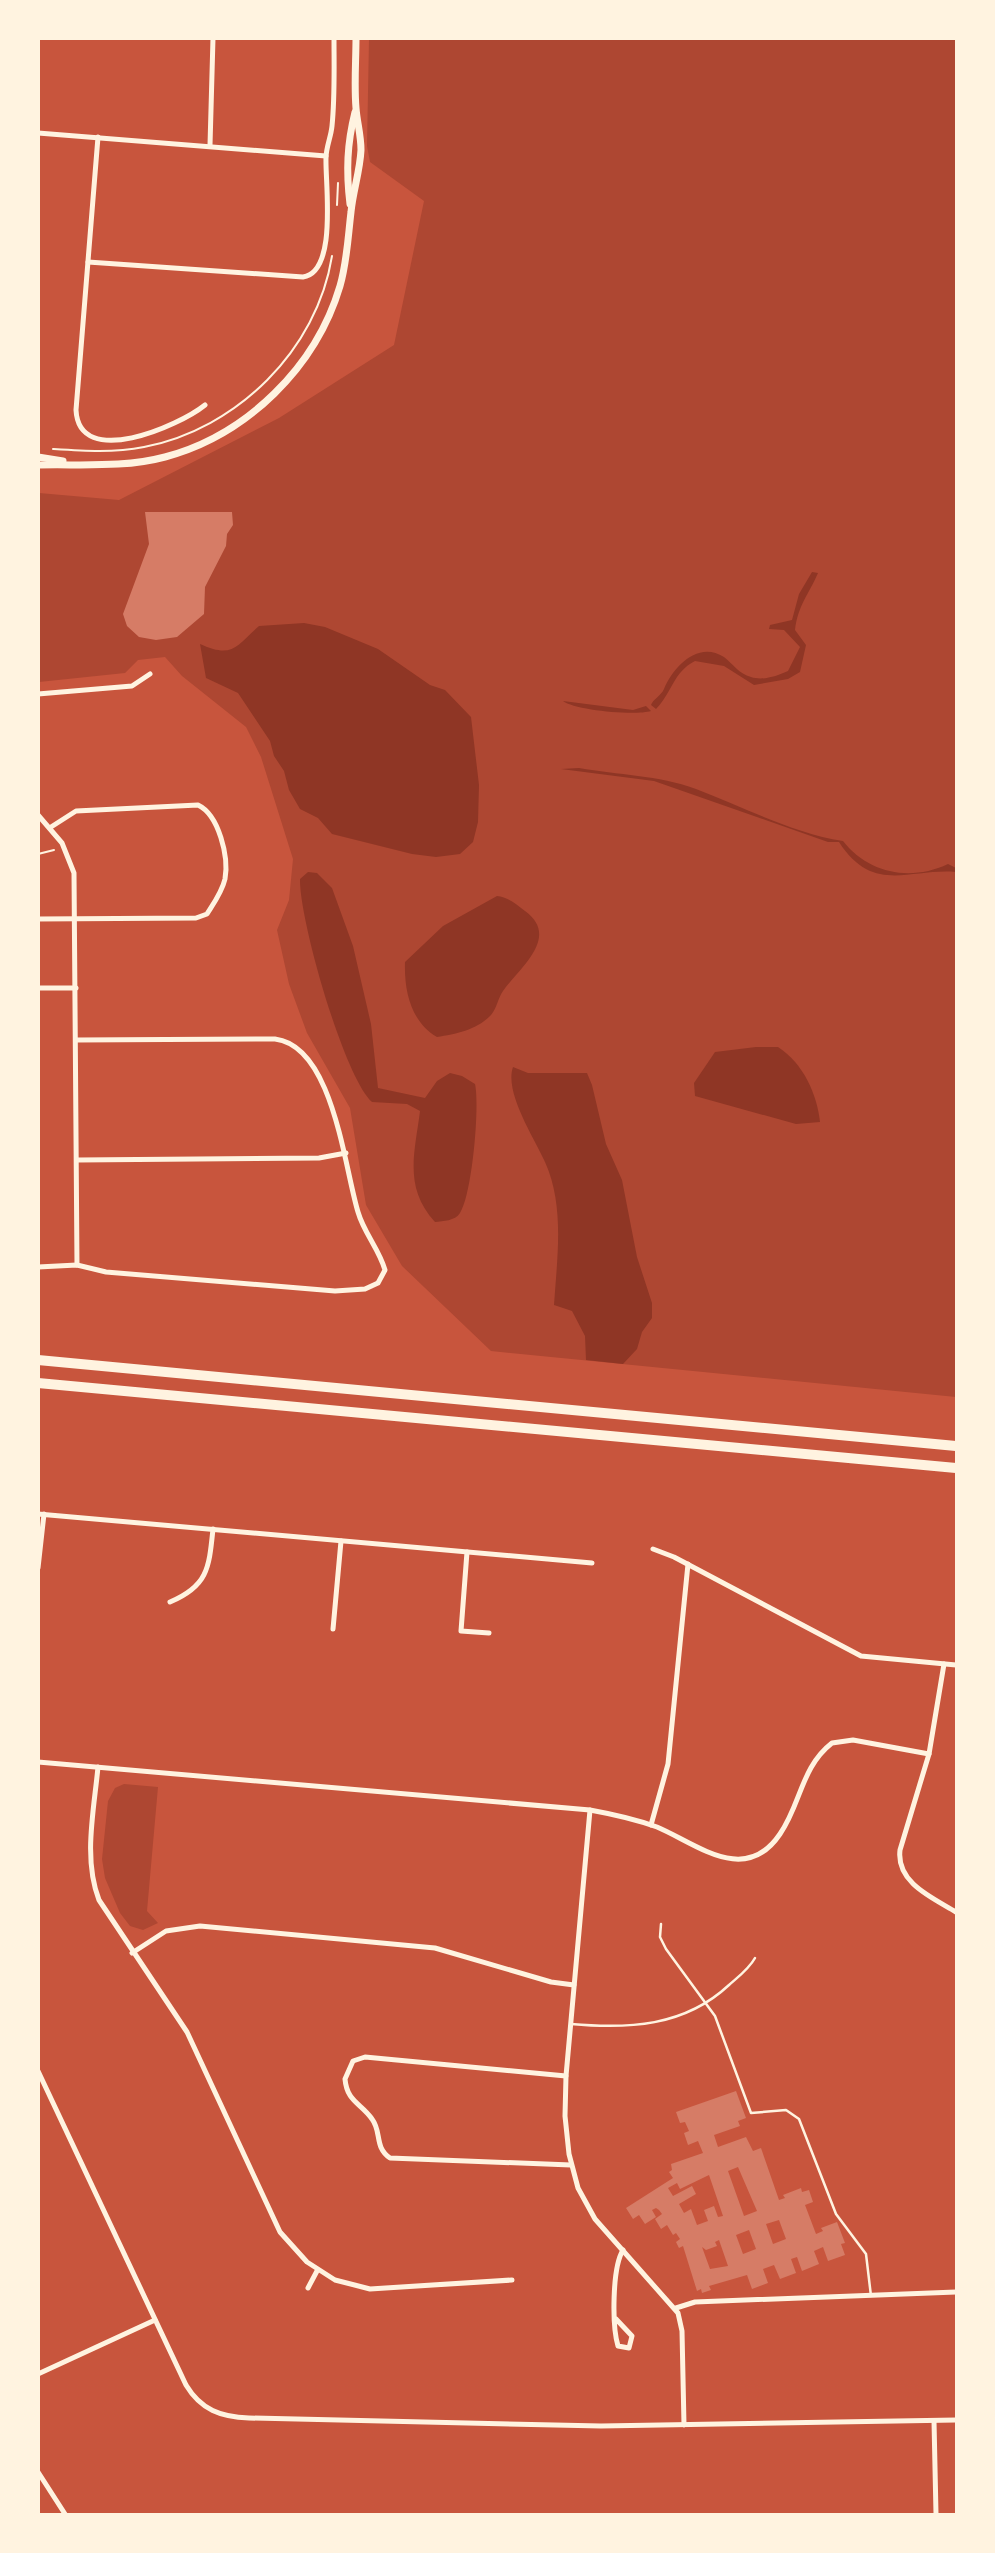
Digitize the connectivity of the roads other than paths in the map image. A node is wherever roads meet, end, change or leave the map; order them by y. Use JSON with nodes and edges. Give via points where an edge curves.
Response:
{"nodes":[{"id":1,"x":213,"y":38,"type":"edge"},
{"id":2,"x":334,"y":38,"type":"edge"},
{"id":3,"x":356,"y":38,"type":"edge"},
{"id":4,"x":356,"y":108,"type":"junction"},
{"id":5,"x":38,"y":133,"type":"edge"},
{"id":6,"x":98,"y":137,"type":"junction"},
{"id":7,"x":209,"y":145,"type":"junction"},
{"id":8,"x":326,"y":156,"type":"junction"},
{"id":9,"x":351,"y":209,"type":"junction"},
{"id":10,"x":88,"y":262,"type":"junction"},
{"id":11,"x":205,"y":405,"type":"dead end"},
{"id":12,"x":38,"y":457,"type":"edge"},
{"id":13,"x":78,"y":464,"type":"junction"},
{"id":14,"x":38,"y":466,"type":"edge"},
{"id":15,"x":150,"y":674,"type":"dead end"},
{"id":16,"x":38,"y":694,"type":"edge"},
{"id":17,"x":38,"y":815,"type":"edge"},
{"id":18,"x":51,"y":827,"type":"junction"},
{"id":19,"x":38,"y":919,"type":"edge"},
{"id":20,"x":76,"y":919,"type":"junction"},
{"id":21,"x":38,"y":988,"type":"edge"},
{"id":22,"x":76,"y":988,"type":"junction"},
{"id":23,"x":77,"y":1040,"type":"junction"},
{"id":24,"x":346,"y":1153,"type":"junction"},
{"id":25,"x":78,"y":1160,"type":"junction"},
{"id":26,"x":77,"y":1265,"type":"junction"},
{"id":27,"x":38,"y":1267,"type":"edge"},
{"id":28,"x":38,"y":1360,"type":"edge"},
{"id":29,"x":38,"y":1383,"type":"edge"},
{"id":30,"x":957,"y":1446,"type":"edge"},
{"id":31,"x":957,"y":1468,"type":"edge"},
{"id":32,"x":41,"y":1514,"type":"edge"},
{"id":33,"x":213,"y":1529,"type":"junction"},
{"id":34,"x":341,"y":1541,"type":"junction"},
{"id":35,"x":653,"y":1549,"type":"dead end"},
{"id":36,"x":467,"y":1552,"type":"junction"},
{"id":37,"x":592,"y":1563,"type":"dead end"},
{"id":38,"x":688,"y":1564,"type":"junction"},
{"id":39,"x":38,"y":1569,"type":"edge"},
{"id":40,"x":170,"y":1602,"type":"dead end"},
{"id":41,"x":333,"y":1629,"type":"dead end"},
{"id":42,"x":489,"y":1633,"type":"dead end"},
{"id":43,"x":944,"y":1664,"type":"junction"},
{"id":44,"x":957,"y":1665,"type":"edge"},
{"id":45,"x":929,"y":1754,"type":"junction"},
{"id":46,"x":38,"y":1762,"type":"edge"},
{"id":47,"x":98,"y":1767,"type":"junction"},
{"id":48,"x":590,"y":1810,"type":"junction"},
{"id":49,"x":651,"y":1825,"type":"junction"},
{"id":50,"x":957,"y":1912,"type":"edge"},
{"id":51,"x":661,"y":1924,"type":"dead end"},
{"id":52,"x":132,"y":1953,"type":"junction"},
{"id":53,"x":755,"y":1958,"type":"dead end"},
{"id":54,"x":574,"y":1986,"type":"junction"},
{"id":55,"x":705,"y":2004,"type":"junction"},
{"id":56,"x":571,"y":2024,"type":"junction"},
{"id":57,"x":38,"y":2071,"type":"edge"},
{"id":58,"x":566,"y":2076,"type":"junction"},
{"id":59,"x":571,"y":2165,"type":"junction"},
{"id":60,"x":623,"y":2250,"type":"junction"},
{"id":61,"x":317,"y":2271,"type":"junction"},
{"id":62,"x":512,"y":2280,"type":"dead end"},
{"id":63,"x":308,"y":2288,"type":"dead end"},
{"id":64,"x":957,"y":2292,"type":"edge"},
{"id":65,"x":872,"y":2296,"type":"junction"},
{"id":66,"x":676,"y":2308,"type":"junction"},
{"id":67,"x":616,"y":2319,"type":"junction"},
{"id":68,"x":155,"y":2320,"type":"junction"},
{"id":69,"x":38,"y":2374,"type":"edge"},
{"id":70,"x":957,"y":2420,"type":"edge"},
{"id":71,"x":934,"y":2421,"type":"junction"},
{"id":72,"x":684,"y":2425,"type":"junction"},
{"id":73,"x":38,"y":2472,"type":"edge"},
{"id":74,"x":65,"y":2515,"type":"edge"},
{"id":75,"x":936,"y":2515,"type":"edge"}],
"edges":[{"from":1,"to":7,"type":"street"},
{"from":2,"to":8,"type":"street","via":[[332,124]]},
{"from":3,"to":4,"type":"street"},
{"from":4,"to":9,"type":"street","via":[[347,157]]},
{"from":4,"to":9,"type":"street","via":[[360,169]]},
{"from":5,"to":6,"type":"street"},
{"from":6,"to":7,"type":"street"},
{"from":6,"to":10,"type":"street"},
{"from":7,"to":8,"type":"street"},
{"from":8,"to":10,"type":"street","via":[[325,244],[321,263],[312,275]]},
{"from":9,"to":13,"type":"street","via":[[346,255],[332,309],[305,357],[270,398],[226,431],[166,457],[127,464]]},
{"from":10,"to":11,"type":"street","via":[[76,410],[83,433],[105,440],[159,431]]},
{"from":12,"to":13,"type":"street"},
{"from":13,"to":14,"type":"street"},
{"from":15,"to":16,"type":"street","via":[[132,686]]},
{"from":17,"to":18,"type":"street"},
{"from":18,"to":20,"type":"street","via":[[74,873]]},
{"from":18,"to":20,"type":"street","via":[[76,811],[191,803],[210,814],[219,835],[224,881],[207,914],[196,918]]},
{"from":19,"to":20,"type":"street"},
{"from":20,"to":22,"type":"street"},
{"from":21,"to":22,"type":"street"},
{"from":22,"to":23,"type":"street"},
{"from":23,"to":24,"type":"street","via":[[288,1041],[301,1048],[335,1111]]},
{"from":23,"to":25,"type":"street"},
{"from":24,"to":25,"type":"street","via":[[318,1158]]},
{"from":24,"to":26,"type":"street","via":[[359,1216],[385,1270],[379,1283],[365,1289],[321,1290],[106,1272]]},
{"from":25,"to":26,"type":"street"},
{"from":26,"to":27,"type":"street"},
{"from":28,"to":30,"type":"highway"},
{"from":29,"to":31,"type":"highway"},
{"from":32,"to":33,"type":"street"},
{"from":32,"to":39,"type":"street"},
{"from":33,"to":34,"type":"street"},
{"from":33,"to":40,"type":"street","via":[[202,1580],[189,1594]]},
{"from":34,"to":36,"type":"street"},
{"from":34,"to":41,"type":"street"},
{"from":35,"to":38,"type":"street"},
{"from":36,"to":37,"type":"street"},
{"from":36,"to":42,"type":"street","via":[[461,1631]]},
{"from":38,"to":43,"type":"street","via":[[861,1656]]},
{"from":38,"to":49,"type":"street","via":[[668,1764]]},
{"from":43,"to":44,"type":"street"},
{"from":43,"to":45,"type":"street"},
{"from":45,"to":49,"type":"street","via":[[853,1740],[832,1743],[808,1770],[780,1835],[747,1858],[716,1857]]},
{"from":45,"to":50,"type":"street","via":[[899,1861],[915,1886]]},
{"from":46,"to":47,"type":"street"},
{"from":47,"to":48,"type":"street"},
{"from":47,"to":52,"type":"street","via":[[93,1881],[104,1911]]},
{"from":48,"to":49,"type":"street"},
{"from":48,"to":54,"type":"street"},
{"from":51,"to":55,"type":"lane","via":[[660,1937],[666,1948]]},
{"from":52,"to":54,"type":"street","via":[[166,1931],[200,1926],[435,1948]]},
{"from":52,"to":61,"type":"street","via":[[187,2032],[280,2232]]},
{"from":53,"to":55,"type":"lane"},
{"from":54,"to":56,"type":"street"},
{"from":55,"to":56,"type":"lane","via":[[666,2021],[622,2028]]},
{"from":55,"to":65,"type":"lane","via":[[715,2016],[751,2113],[786,2110],[799,2119],[836,2214],[866,2255]]},
{"from":56,"to":58,"type":"street"},
{"from":57,"to":68,"type":"street"},
{"from":58,"to":59,"type":"street"},
{"from":58,"to":59,"type":"street","via":[[365,2057],[353,2061],[345,2079],[351,2100],[372,2118],[378,2144],[390,2158]]},
{"from":59,"to":60,"type":"street","via":[[591,2214]]},
{"from":60,"to":66,"type":"street"},
{"from":60,"to":67,"type":"street","via":[[616,2264]]},
{"from":61,"to":62,"type":"street","via":[[347,2284],[381,2290]]},
{"from":61,"to":63,"type":"street"},
{"from":64,"to":65,"type":"street"},
{"from":65,"to":66,"type":"street","via":[[695,2302]]},
{"from":66,"to":72,"type":"street","via":[[682,2331]]},
{"from":67,"to":67,"type":"street","via":[[632,2336],[629,2348],[622,2349],[617,2342]]},
{"from":68,"to":69,"type":"street"},
{"from":68,"to":72,"type":"street","via":[[190,2392],[223,2416]]},
{"from":70,"to":71,"type":"street"},
{"from":71,"to":72,"type":"street"},
{"from":71,"to":75,"type":"street"},
{"from":73,"to":74,"type":"street"}]}
